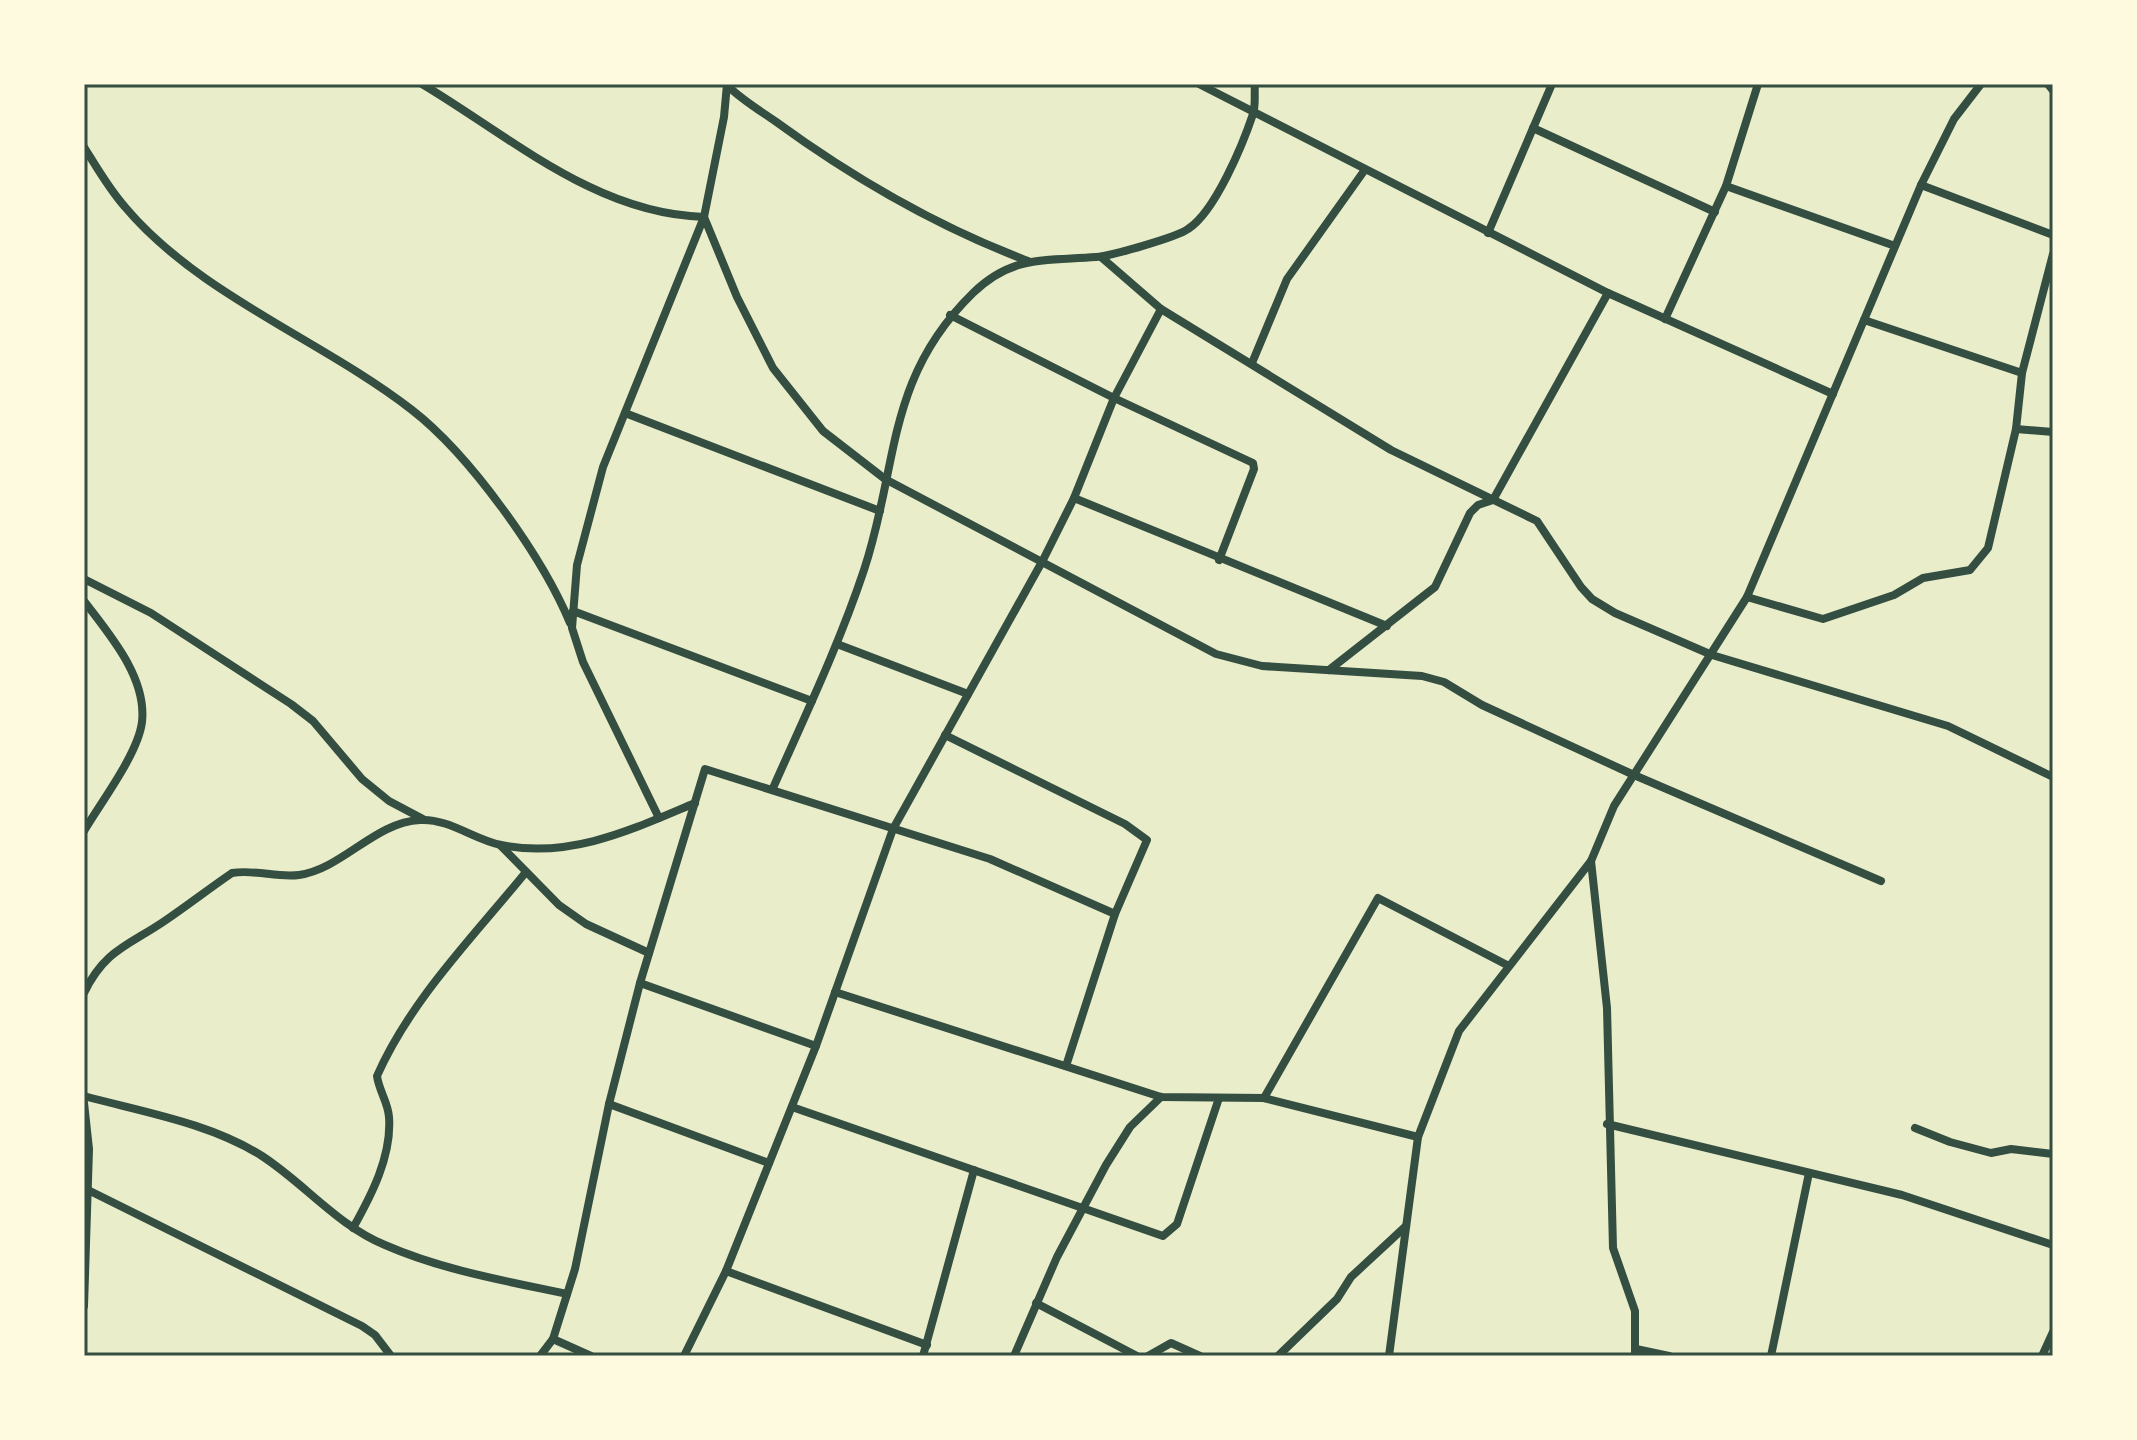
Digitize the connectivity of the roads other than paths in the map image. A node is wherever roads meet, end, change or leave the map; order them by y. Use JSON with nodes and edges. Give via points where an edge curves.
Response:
{"nodes":[{"id":1,"x":422,"y":84,"type":"edge"},
{"id":2,"x":1199,"y":84,"type":"edge"},
{"id":3,"x":1255,"y":84,"type":"edge"},
{"id":4,"x":1552,"y":84,"type":"edge"},
{"id":5,"x":1758,"y":84,"type":"edge"},
{"id":6,"x":1981,"y":84,"type":"edge"},
{"id":7,"x":2049,"y":84,"type":"edge"},
{"id":8,"x":726,"y":85,"type":"edge"},
{"id":9,"x":2053,"y":89,"type":"edge"},
{"id":10,"x":1254,"y":111,"type":"junction"},
{"id":11,"x":1533,"y":128,"type":"junction"},
{"id":12,"x":84,"y":147,"type":"edge"},
{"id":13,"x":1364,"y":171,"type":"junction"},
{"id":14,"x":1921,"y":185,"type":"junction"},
{"id":15,"x":1726,"y":186,"type":"junction"},
{"id":16,"x":1715,"y":212,"type":"junction"},
{"id":17,"x":704,"y":217,"type":"junction"},
{"id":18,"x":1488,"y":233,"type":"junction"},
{"id":19,"x":2053,"y":235,"type":"edge"},
{"id":20,"x":1895,"y":246,"type":"junction"},
{"id":21,"x":2053,"y":254,"type":"edge"},
{"id":22,"x":1101,"y":257,"type":"junction"},
{"id":23,"x":1029,"y":261,"type":"junction"},
{"id":24,"x":1608,"y":293,"type":"junction"},
{"id":25,"x":1161,"y":309,"type":"junction"},
{"id":26,"x":950,"y":315,"type":"junction"},
{"id":27,"x":1665,"y":319,"type":"junction"},
{"id":28,"x":1864,"y":320,"type":"junction"},
{"id":29,"x":1252,"y":363,"type":"junction"},
{"id":30,"x":2022,"y":373,"type":"junction"},
{"id":31,"x":1833,"y":394,"type":"junction"},
{"id":32,"x":1114,"y":398,"type":"junction"},
{"id":33,"x":625,"y":413,"type":"junction"},
{"id":34,"x":2016,"y":429,"type":"junction"},
{"id":35,"x":2053,"y":432,"type":"edge"},
{"id":36,"x":885,"y":479,"type":"junction"},
{"id":37,"x":1074,"y":498,"type":"junction"},
{"id":38,"x":1493,"y":500,"type":"junction"},
{"id":39,"x":880,"y":511,"type":"junction"},
{"id":40,"x":1043,"y":560,"type":"junction"},
{"id":41,"x":1219,"y":560,"type":"junction"},
{"id":42,"x":84,"y":579,"type":"edge"},
{"id":43,"x":1747,"y":597,"type":"junction"},
{"id":44,"x":84,"y":601,"type":"edge"},
{"id":45,"x":573,"y":611,"type":"junction"},
{"id":46,"x":1387,"y":626,"type":"junction"},
{"id":47,"x":572,"y":628,"type":"junction"},
{"id":48,"x":837,"y":644,"type":"junction"},
{"id":49,"x":1712,"y":655,"type":"junction"},
{"id":50,"x":1328,"y":670,"type":"junction"},
{"id":51,"x":968,"y":694,"type":"junction"},
{"id":52,"x":812,"y":701,"type":"junction"},
{"id":53,"x":945,"y":735,"type":"junction"},
{"id":54,"x":1634,"y":775,"type":"junction"},
{"id":55,"x":2053,"y":777,"type":"edge"},
{"id":56,"x":773,"y":788,"type":"junction"},
{"id":57,"x":695,"y":803,"type":"junction"},
{"id":58,"x":659,"y":818,"type":"junction"},
{"id":59,"x":423,"y":819,"type":"junction"},
{"id":60,"x":893,"y":829,"type":"junction"},
{"id":61,"x":84,"y":831,"type":"edge"},
{"id":62,"x":500,"y":845,"type":"junction"},
{"id":63,"x":1591,"y":861,"type":"junction"},
{"id":64,"x":526,"y":872,"type":"junction"},
{"id":65,"x":1881,"y":881,"type":"dead end"},
{"id":66,"x":1115,"y":914,"type":"junction"},
{"id":67,"x":649,"y":953,"type":"junction"},
{"id":68,"x":1507,"y":965,"type":"junction"},
{"id":69,"x":640,"y":983,"type":"junction"},
{"id":70,"x":835,"y":992,"type":"junction"},
{"id":71,"x":84,"y":993,"type":"edge"},
{"id":72,"x":816,"y":1046,"type":"junction"},
{"id":73,"x":1066,"y":1066,"type":"junction"},
{"id":74,"x":84,"y":1096,"type":"edge"},
{"id":75,"x":1161,"y":1097,"type":"junction"},
{"id":76,"x":1219,"y":1098,"type":"junction"},
{"id":77,"x":1264,"y":1098,"type":"junction"},
{"id":78,"x":84,"y":1103,"type":"edge"},
{"id":79,"x":609,"y":1104,"type":"junction"},
{"id":80,"x":792,"y":1107,"type":"junction"},
{"id":81,"x":1607,"y":1124,"type":"junction"},
{"id":82,"x":1915,"y":1128,"type":"dead end"},
{"id":83,"x":1418,"y":1137,"type":"junction"},
{"id":84,"x":2053,"y":1154,"type":"edge"},
{"id":85,"x":769,"y":1163,"type":"junction"},
{"id":86,"x":974,"y":1170,"type":"junction"},
{"id":87,"x":1809,"y":1173,"type":"junction"},
{"id":88,"x":88,"y":1190,"type":"junction"},
{"id":89,"x":1083,"y":1206,"type":"junction"},
{"id":90,"x":1406,"y":1226,"type":"junction"},
{"id":91,"x":353,"y":1228,"type":"junction"},
{"id":92,"x":2053,"y":1245,"type":"edge"},
{"id":93,"x":726,"y":1271,"type":"junction"},
{"id":94,"x":567,"y":1294,"type":"junction"},
{"id":95,"x":1036,"y":1303,"type":"junction"},
{"id":96,"x":84,"y":1306,"type":"edge"},
{"id":97,"x":2053,"y":1332,"type":"edge"},
{"id":98,"x":553,"y":1339,"type":"junction"},
{"id":99,"x":927,"y":1345,"type":"junction"},
{"id":100,"x":1635,"y":1352,"type":"edge"},
{"id":101,"x":391,"y":1356,"type":"edge"},
{"id":102,"x":540,"y":1356,"type":"edge"},
{"id":103,"x":591,"y":1356,"type":"edge"},
{"id":104,"x":684,"y":1356,"type":"edge"},
{"id":105,"x":923,"y":1356,"type":"edge"},
{"id":106,"x":1014,"y":1356,"type":"edge"},
{"id":107,"x":1137,"y":1356,"type":"edge"},
{"id":108,"x":1148,"y":1356,"type":"edge"},
{"id":109,"x":1200,"y":1356,"type":"edge"},
{"id":110,"x":1278,"y":1356,"type":"edge"},
{"id":111,"x":1389,"y":1356,"type":"edge"},
{"id":112,"x":1669,"y":1356,"type":"edge"},
{"id":113,"x":1771,"y":1356,"type":"edge"},
{"id":114,"x":2042,"y":1356,"type":"edge"}],
"edges":[{"from":1,"to":17,"type":"street","via":[[613,200],[664,214]]},
{"from":2,"to":10,"type":"street"},
{"from":3,"to":10,"type":"street"},
{"from":4,"to":11,"type":"street"},
{"from":5,"to":15,"type":"street"},
{"from":6,"to":14,"type":"street","via":[[1954,119]]},
{"from":7,"to":9,"type":"street"},
{"from":8,"to":17,"type":"street"},
{"from":8,"to":23,"type":"street","via":[[892,197],[978,242]]},
{"from":10,"to":13,"type":"street"},
{"from":10,"to":22,"type":"street","via":[[1215,198],[1187,230]]},
{"from":11,"to":16,"type":"street"},
{"from":11,"to":18,"type":"street"},
{"from":12,"to":47,"type":"street","via":[[125,207],[173,251],[217,286],[412,410],[444,438],[555,586]]},
{"from":13,"to":18,"type":"street"},
{"from":13,"to":29,"type":"street","via":[[1287,279]]},
{"from":14,"to":19,"type":"street"},
{"from":14,"to":20,"type":"street"},
{"from":15,"to":16,"type":"street"},
{"from":15,"to":20,"type":"street"},
{"from":16,"to":27,"type":"street"},
{"from":17,"to":33,"type":"street"},
{"from":17,"to":36,"type":"street","via":[[773,368],[823,431]]},
{"from":18,"to":24,"type":"street"},
{"from":20,"to":28,"type":"street"},
{"from":21,"to":30,"type":"street"},
{"from":22,"to":23,"type":"street"},
{"from":22,"to":25,"type":"street"},
{"from":23,"to":26,"type":"street","via":[[1003,268]]},
{"from":24,"to":27,"type":"street"},
{"from":24,"to":38,"type":"street"},
{"from":25,"to":29,"type":"street"},
{"from":25,"to":32,"type":"street"},
{"from":26,"to":32,"type":"street"},
{"from":26,"to":36,"type":"street","via":[[915,370]]},
{"from":27,"to":31,"type":"street"},
{"from":28,"to":30,"type":"street"},
{"from":28,"to":31,"type":"street"},
{"from":29,"to":38,"type":"street","via":[[1391,450]]},
{"from":30,"to":34,"type":"street"},
{"from":31,"to":43,"type":"street"},
{"from":32,"to":37,"type":"street"},
{"from":32,"to":41,"type":"street","via":[[1253,463]]},
{"from":33,"to":39,"type":"street"},
{"from":33,"to":45,"type":"street","via":[[589,516]]},
{"from":34,"to":35,"type":"street"},
{"from":34,"to":43,"type":"street","via":[[1988,548],[1970,570],[1923,578],[1894,595],[1823,619]]},
{"from":36,"to":39,"type":"street"},
{"from":36,"to":40,"type":"street"},
{"from":37,"to":40,"type":"street"},
{"from":37,"to":41,"type":"street"},
{"from":38,"to":46,"type":"street","via":[[1470,513],[1435,587]]},
{"from":38,"to":49,"type":"street","via":[[1537,521],[1592,599]]},
{"from":39,"to":48,"type":"street"},
{"from":40,"to":50,"type":"street","via":[[1237,662]]},
{"from":40,"to":51,"type":"street"},
{"from":41,"to":46,"type":"street"},
{"from":42,"to":59,"type":"street","via":[[151,613],[291,704],[313,721],[362,779]]},
{"from":43,"to":49,"type":"street"},
{"from":44,"to":61,"type":"street","via":[[122,651],[140,698],[142,722]]},
{"from":45,"to":47,"type":"street"},
{"from":45,"to":52,"type":"street"},
{"from":46,"to":50,"type":"street"},
{"from":47,"to":58,"type":"street","via":[[583,662]]},
{"from":48,"to":51,"type":"street"},
{"from":48,"to":52,"type":"street"},
{"from":49,"to":54,"type":"street"},
{"from":49,"to":55,"type":"street","via":[[1948,726]]},
{"from":50,"to":54,"type":"street","via":[[1444,682]]},
{"from":51,"to":53,"type":"street"},
{"from":52,"to":56,"type":"street"},
{"from":53,"to":60,"type":"street"},
{"from":53,"to":66,"type":"street","via":[[1145,835],[1147,845]]},
{"from":54,"to":63,"type":"street","via":[[1614,806]]},
{"from":54,"to":65,"type":"street"},
{"from":56,"to":57,"type":"street","via":[[705,769]]},
{"from":56,"to":60,"type":"street"},
{"from":57,"to":58,"type":"street"},
{"from":57,"to":67,"type":"street"},
{"from":58,"to":62,"type":"street","via":[[582,845]]},
{"from":59,"to":62,"type":"street"},
{"from":59,"to":71,"type":"street","via":[[298,875],[232,873],[129,939]]},
{"from":60,"to":66,"type":"street","via":[[1029,874]]},
{"from":60,"to":70,"type":"street"},
{"from":62,"to":64,"type":"street"},
{"from":63,"to":68,"type":"street"},
{"from":63,"to":81,"type":"street","via":[[1607,1008]]},
{"from":64,"to":67,"type":"street","via":[[586,924]]},
{"from":64,"to":91,"type":"street","via":[[409,1017],[382,1065],[377,1076],[387,1104],[389,1135],[373,1188]]},
{"from":66,"to":73,"type":"street"},
{"from":67,"to":69,"type":"street"},
{"from":68,"to":77,"type":"street","via":[[1378,898]]},
{"from":68,"to":83,"type":"street","via":[[1459,1031]]},
{"from":69,"to":72,"type":"street"},
{"from":69,"to":79,"type":"street"},
{"from":70,"to":72,"type":"street"},
{"from":70,"to":73,"type":"street"},
{"from":72,"to":80,"type":"street"},
{"from":73,"to":75,"type":"street"},
{"from":74,"to":91,"type":"street","via":[[241,1144]]},
{"from":75,"to":76,"type":"street"},
{"from":75,"to":89,"type":"street","via":[[1130,1127]]},
{"from":76,"to":77,"type":"street"},
{"from":76,"to":89,"type":"street","via":[[1170,1234],[1148,1233]]},
{"from":77,"to":83,"type":"street"},
{"from":78,"to":88,"type":"street"},
{"from":79,"to":85,"type":"street"},
{"from":79,"to":94,"type":"street"},
{"from":80,"to":85,"type":"street"},
{"from":80,"to":86,"type":"street"},
{"from":81,"to":87,"type":"street"},
{"from":81,"to":100,"type":"street","via":[[1613,1248],[1635,1311]]},
{"from":82,"to":84,"type":"street","via":[[1991,1153],[2011,1149]]},
{"from":83,"to":90,"type":"street"},
{"from":85,"to":93,"type":"street"},
{"from":86,"to":89,"type":"street"},
{"from":86,"to":99,"type":"street"},
{"from":87,"to":92,"type":"street","via":[[1902,1195]]},
{"from":87,"to":113,"type":"street"},
{"from":88,"to":96,"type":"street"},
{"from":88,"to":101,"type":"street","via":[[362,1326]]},
{"from":89,"to":95,"type":"street"},
{"from":90,"to":110,"type":"street"},
{"from":90,"to":111,"type":"street"},
{"from":91,"to":94,"type":"street","via":[[436,1263]]},
{"from":93,"to":99,"type":"street"},
{"from":93,"to":104,"type":"street"},
{"from":94,"to":98,"type":"street"},
{"from":95,"to":106,"type":"street"},
{"from":95,"to":107,"type":"street"},
{"from":97,"to":114,"type":"street"},
{"from":98,"to":102,"type":"street"},
{"from":98,"to":103,"type":"street"},
{"from":99,"to":105,"type":"street"},
{"from":100,"to":112,"type":"street"},
{"from":108,"to":109,"type":"street","via":[[1171,1343]]}]}
